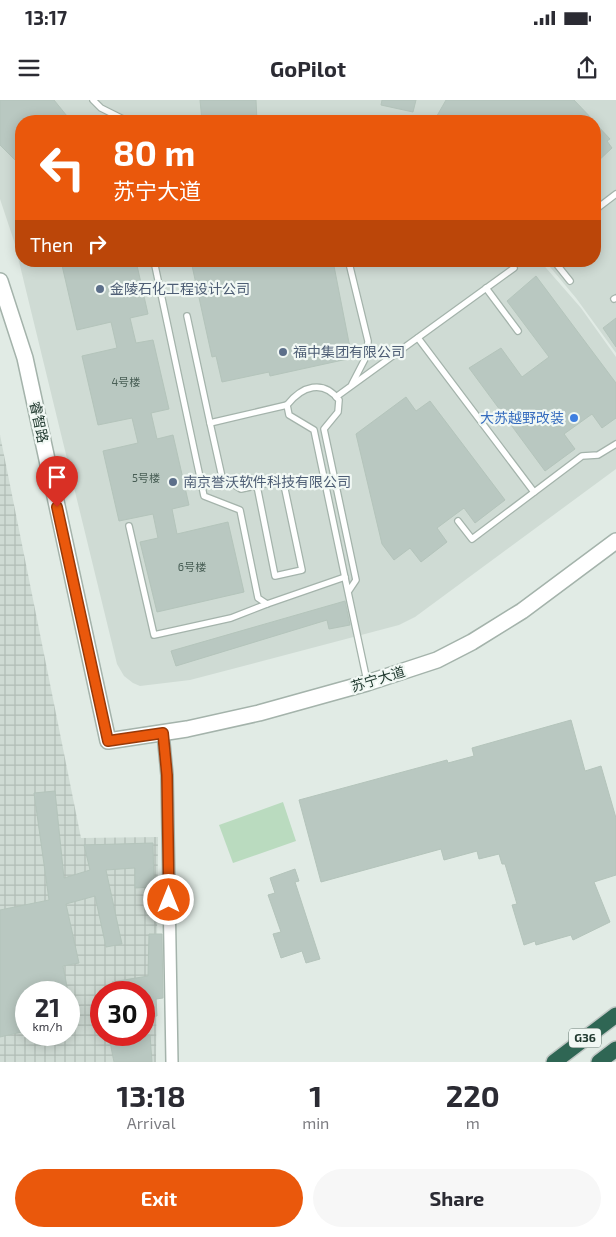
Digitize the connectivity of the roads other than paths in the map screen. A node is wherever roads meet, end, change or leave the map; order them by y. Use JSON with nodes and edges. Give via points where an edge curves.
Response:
{"nodes":[{"id":1,"x":93,"y":100,"type":"edge"},
{"id":2,"x":115,"y":115,"type":"edge"},
{"id":3,"x":616,"y":195,"type":"edge"},
{"id":4,"x":601,"y":206,"type":"edge"},
{"id":5,"x":155,"y":267,"type":"edge"},
{"id":6,"x":350,"y":267,"type":"edge"},
{"id":7,"x":559,"y":267,"type":"edge"},
{"id":8,"x":514,"y":268,"type":"dead end"},
{"id":9,"x":0,"y":281,"type":"edge"},
{"id":10,"x":570,"y":281,"type":"dead end"},
{"id":11,"x":486,"y":288,"type":"junction"},
{"id":12,"x":187,"y":316,"type":"dead end"},
{"id":13,"x":518,"y":331,"type":"dead end"},
{"id":14,"x":418,"y":338,"type":"junction"},
{"id":15,"x":351,"y":386,"type":"junction"},
{"id":16,"x":336,"y":396,"type":"junction"},
{"id":17,"x":288,"y":405,"type":"junction"},
{"id":18,"x":210,"y":423,"type":"junction"},
{"id":19,"x":616,"y":444,"type":"edge"},
{"id":20,"x":257,"y":486,"type":"junction"},
{"id":21,"x":534,"y":492,"type":"junction"},
{"id":22,"x":458,"y":521,"type":"dead end"},
{"id":23,"x":129,"y":526,"type":"dead end"},
{"id":24,"x":616,"y":541,"type":"edge"},
{"id":25,"x":345,"y":578,"type":"junction"},
{"id":26,"x":348,"y":592,"type":"junction"},
{"id":27,"x":268,"y":604,"type":"junction"},
{"id":28,"x":367,"y":683,"type":"junction"},
{"id":29,"x":163,"y":733,"type":"junction"},
{"id":30,"x":108,"y":741,"type":"joint"},
{"id":31,"x":616,"y":1015,"type":"edge"},
{"id":32,"x":616,"y":1049,"type":"edge"},
{"id":33,"x":172,"y":1062,"type":"edge"},
{"id":34,"x":554,"y":1062,"type":"edge"},
{"id":35,"x":599,"y":1062,"type":"edge"}],
"edges":[{"from":1,"to":2,"type":"lane"},
{"from":3,"to":4,"type":"lane"},
{"from":5,"to":27,"type":"lane","via":[[204,496],[240,510],[258,598]]},
{"from":6,"to":15,"type":"lane","via":[[368,341],[367,355]]},
{"from":7,"to":10,"type":"lane"},
{"from":8,"to":11,"type":"lane"},
{"from":9,"to":30,"type":"street","name":"睿智路","via":[[25,358]]},
{"from":11,"to":13,"type":"lane"},
{"from":11,"to":14,"type":"lane"},
{"from":12,"to":18,"type":"lane"},
{"from":14,"to":15,"type":"lane"},
{"from":14,"to":21,"type":"lane"},
{"from":15,"to":16,"type":"lane"},
{"from":16,"to":17,"type":"lane","via":[[331,389],[321,387],[295,395]]},
{"from":16,"to":26,"type":"lane","via":[[338,412],[324,429],[356,580]]},
{"from":17,"to":18,"type":"lane"},
{"from":17,"to":25,"type":"lane","via":[[289,415],[314,430]]},
{"from":18,"to":20,"type":"lane","via":[[222,477],[241,488]]},
{"from":19,"to":21,"type":"lane","via":[[598,455],[582,456]]},
{"from":20,"to":20,"type":"lane","via":[[283,480],[302,570],[275,576]]},
{"from":21,"to":22,"type":"lane","via":[[472,539]]},
{"from":23,"to":27,"type":"lane","via":[[154,635],[231,618]]},
{"from":24,"to":28,"type":"street","name":"苏宁大道","via":[[522,611],[472,642],[436,660]]},
{"from":25,"to":26,"type":"lane"},
{"from":25,"to":27,"type":"lane"},
{"from":26,"to":28,"type":"lane"},
{"from":28,"to":29,"type":"street","name":"苏宁大道","via":[[259,713]]},
{"from":29,"to":30,"type":"street","name":"苏宁大道"},
{"from":29,"to":33,"type":"street","via":[[167,775]]},
{"from":31,"to":34,"type":"highway","number":"G36"},
{"from":32,"to":35,"type":"highway","number":"G36"}]}
